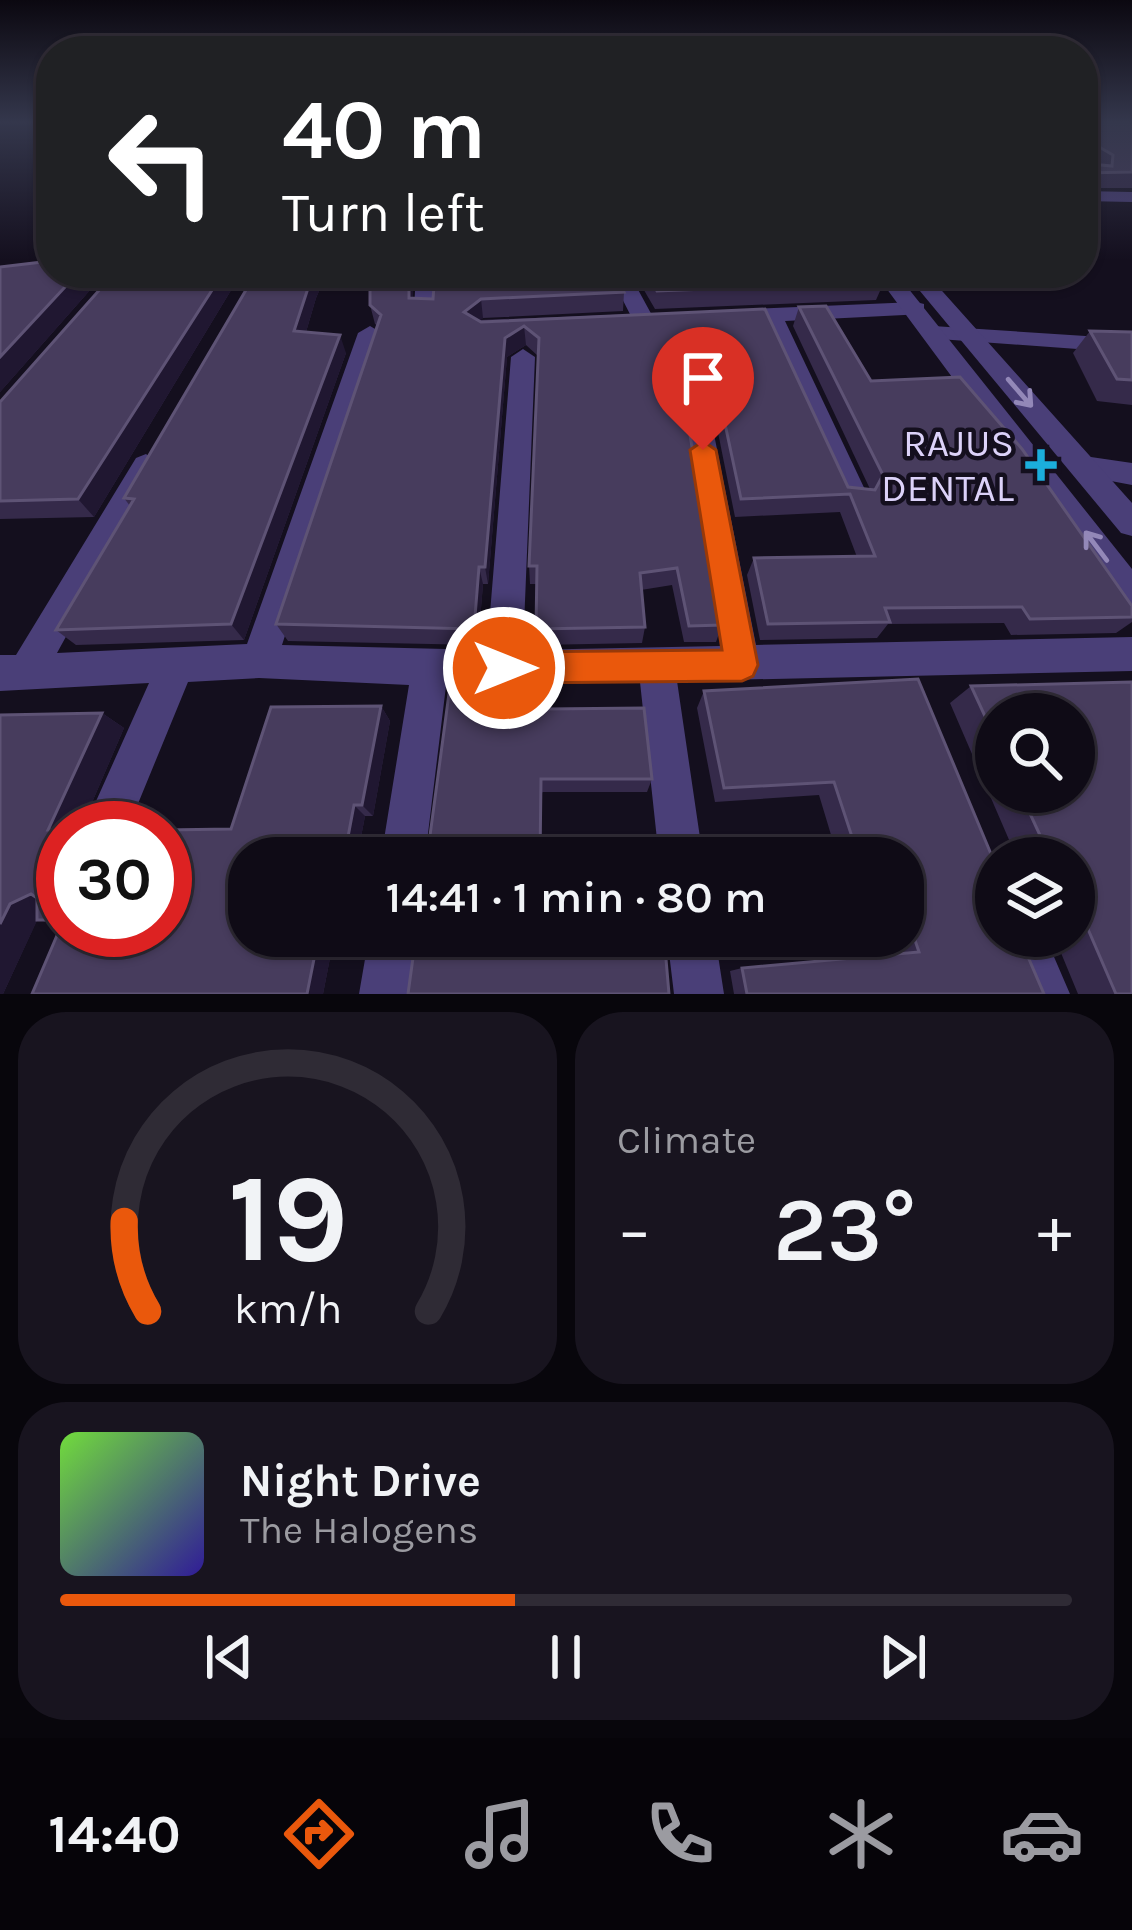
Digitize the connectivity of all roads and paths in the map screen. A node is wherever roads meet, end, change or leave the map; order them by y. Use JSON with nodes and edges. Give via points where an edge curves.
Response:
{"nodes":[{"id":1,"x":1098,"y":196,"type":"edge"},
{"id":2,"x":1132,"y":196,"type":"edge"},
{"id":3,"x":426,"y":288,"type":"edge"},
{"id":4,"x":626,"y":288,"type":"edge"},
{"id":5,"x":898,"y":288,"type":"edge"},
{"id":6,"x":928,"y":288,"type":"edge"},
{"id":7,"x":916,"y":309,"type":"junction"},
{"id":8,"x":425,"y":310,"type":"edge"},
{"id":9,"x":771,"y":315,"type":"junction"},
{"id":10,"x":707,"y":317,"type":"edge"},
{"id":11,"x":642,"y":320,"type":"edge"},
{"id":12,"x":933,"y":332,"type":"junction"},
{"id":13,"x":967,"y":332,"type":"junction"},
{"id":14,"x":370,"y":333,"type":"edge"},
{"id":15,"x":1132,"y":346,"type":"edge"},
{"id":16,"x":524,"y":357,"type":"dead end"},
{"id":17,"x":688,"y":364,"type":"dead end"},
{"id":18,"x":166,"y":430,"type":"edge"},
{"id":19,"x":1084,"y":466,"type":"junction"},
{"id":20,"x":1132,"y":474,"type":"edge"},
{"id":21,"x":853,"y":496,"type":"edge"},
{"id":22,"x":1132,"y":524,"type":"edge"},
{"id":23,"x":1132,"y":594,"type":"edge"},
{"id":24,"x":1132,"y":654,"type":"edge"},
{"id":25,"x":259,"y":661,"type":"junction"},
{"id":26,"x":909,"y":662,"type":"junction"},
{"id":27,"x":177,"y":663,"type":"junction"},
{"id":28,"x":742,"y":665,"type":"junction"},
{"id":29,"x":657,"y":667,"type":"junction"},
{"id":30,"x":504,"y":668,"type":"junction"},
{"id":31,"x":430,"y":669,"type":"junction"},
{"id":32,"x":13,"y":673,"type":"edge"},
{"id":33,"x":926,"y":704,"type":"edge"},
{"id":34,"x":118,"y":801,"type":"edge"},
{"id":35,"x":407,"y":837,"type":"edge"},
{"id":36,"x":678,"y":837,"type":"edge"},
{"id":37,"x":389,"y":957,"type":"edge"},
{"id":38,"x":694,"y":957,"type":"edge"},
{"id":39,"x":1030,"y":957,"type":"edge"},
{"id":40,"x":384,"y":994,"type":"edge"},
{"id":41,"x":699,"y":994,"type":"edge"},
{"id":42,"x":1045,"y":994,"type":"edge"}],
"edges":[{"from":1,"to":2,"type":"street"},
{"from":3,"to":8,"type":"street"},
{"from":4,"to":11,"type":"street"},
{"from":5,"to":7,"type":"street"},
{"from":6,"to":13,"type":"street"},
{"from":7,"to":9,"type":"street"},
{"from":7,"to":12,"type":"street"},
{"from":9,"to":10,"type":"street"},
{"from":9,"to":21,"type":"street"},
{"from":12,"to":13,"type":"street"},
{"from":23,"to":12,"type":"street","one_way":true},
{"from":13,"to":15,"type":"street"},
{"from":13,"to":19,"type":"street","one_way":true},
{"from":14,"to":25,"type":"street"},
{"from":16,"to":30,"type":"street"},
{"from":17,"to":28,"type":"street"},
{"from":18,"to":32,"type":"street"},
{"from":19,"to":20,"type":"street"},
{"from":19,"to":22,"type":"street"},
{"from":24,"to":26,"type":"street"},
{"from":25,"to":27,"type":"street"},
{"from":25,"to":31,"type":"street"},
{"from":26,"to":28,"type":"street"},
{"from":26,"to":33,"type":"street"},
{"from":27,"to":32,"type":"street"},
{"from":27,"to":34,"type":"street"},
{"from":28,"to":29,"type":"street"},
{"from":29,"to":30,"type":"street"},
{"from":29,"to":36,"type":"street"},
{"from":30,"to":31,"type":"street"},
{"from":31,"to":35,"type":"street"},
{"from":37,"to":40,"type":"street"},
{"from":38,"to":41,"type":"street"},
{"from":39,"to":42,"type":"street"}]}
